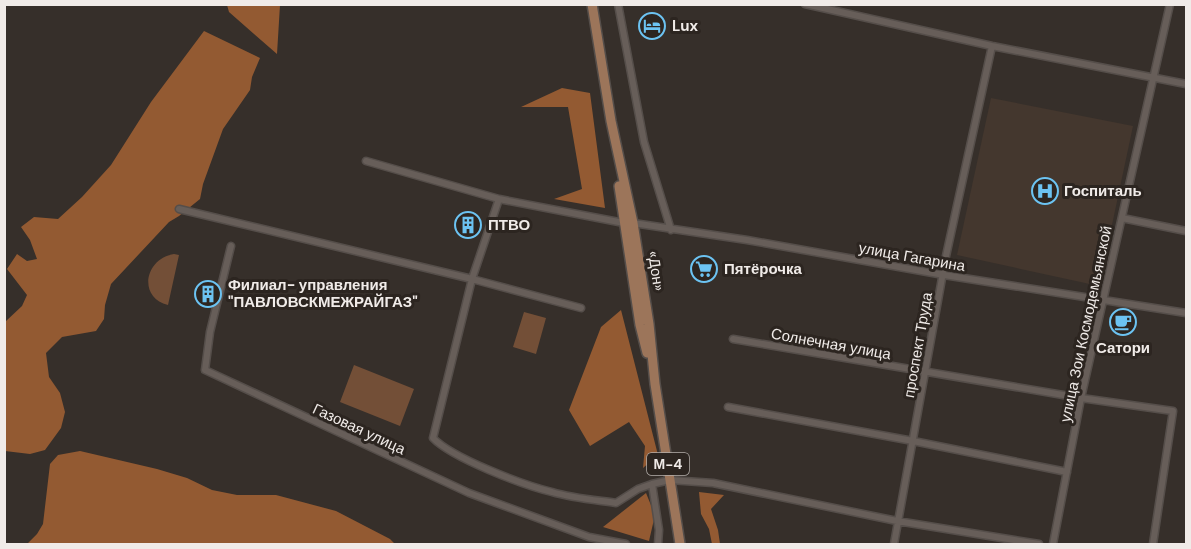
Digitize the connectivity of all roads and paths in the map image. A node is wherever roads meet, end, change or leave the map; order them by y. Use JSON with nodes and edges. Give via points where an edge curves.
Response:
{"nodes":[{"id":1,"x":592,"y":4,"type":"edge"},
{"id":2,"x":618,"y":4,"type":"edge"},
{"id":3,"x":805,"y":4,"type":"edge"},
{"id":4,"x":1170,"y":4,"type":"edge"},
{"id":5,"x":992,"y":46,"type":"junction"},
{"id":6,"x":1154,"y":78,"type":"junction"},
{"id":7,"x":1186,"y":84,"type":"edge"},
{"id":8,"x":366,"y":161,"type":"dead end"},
{"id":9,"x":499,"y":200,"type":"junction"},
{"id":10,"x":179,"y":209,"type":"dead end"},
{"id":11,"x":1122,"y":218,"type":"junction"},
{"id":12,"x":628,"y":223,"type":"junction"},
{"id":13,"x":671,"y":230,"type":"junction"},
{"id":14,"x":1186,"y":231,"type":"edge"},
{"id":15,"x":231,"y":246,"type":"dead end"},
{"id":16,"x":944,"y":275,"type":"junction"},
{"id":17,"x":472,"y":279,"type":"junction"},
{"id":18,"x":1104,"y":300,"type":"junction"},
{"id":19,"x":581,"y":308,"type":"dead end"},
{"id":20,"x":1186,"y":313,"type":"edge"},
{"id":21,"x":733,"y":339,"type":"dead end"},
{"id":22,"x":926,"y":372,"type":"junction"},
{"id":23,"x":1081,"y":398,"type":"junction"},
{"id":24,"x":728,"y":407,"type":"dead end"},
{"id":25,"x":913,"y":441,"type":"junction"},
{"id":26,"x":1067,"y":472,"type":"junction"},
{"id":27,"x":670,"y":480,"type":"junction"},
{"id":28,"x":652,"y":484,"type":"junction"},
{"id":29,"x":897,"y":521,"type":"junction"},
{"id":30,"x":626,"y":544,"type":"edge"},
{"id":31,"x":658,"y":544,"type":"edge"},
{"id":32,"x":681,"y":544,"type":"edge"},
{"id":33,"x":894,"y":544,"type":"edge"},
{"id":34,"x":1039,"y":544,"type":"edge"},
{"id":35,"x":1053,"y":544,"type":"edge"},
{"id":36,"x":1153,"y":544,"type":"edge"}],
"edges":[{"from":1,"to":12,"type":"main road"},
{"from":2,"to":13,"type":"street","via":[[644,142]]},
{"from":3,"to":5,"type":"street"},
{"from":4,"to":6,"type":"street","name":"улица Зои Космодемьянской"},
{"from":5,"to":6,"type":"street"},
{"from":5,"to":16,"type":"street","name":"проспект Труда"},
{"from":6,"to":7,"type":"street"},
{"from":6,"to":11,"type":"street","name":"улица Зои Космодемьянской"},
{"from":8,"to":9,"type":"street","name":"улица Гагарина"},
{"from":9,"to":12,"type":"street","name":"улица Гагарина"},
{"from":9,"to":17,"type":"street"},
{"from":10,"to":17,"type":"street"},
{"from":11,"to":14,"type":"street"},
{"from":11,"to":18,"type":"street","name":"улица Зои Космодемьянской"},
{"from":12,"to":13,"type":"street","name":"улица Гагарина"},
{"from":12,"to":27,"type":"main road","number":"М-4","via":[[640,325],[655,384]]},
{"from":13,"to":16,"type":"street","name":"улица Гагарина"},
{"from":15,"to":30,"type":"street","name":"Газовая улица","via":[[205,370],[469,493],[590,537]]},
{"from":16,"to":18,"type":"street","name":"улица Гагарина"},
{"from":16,"to":22,"type":"street","name":"проспект Труда"},
{"from":17,"to":19,"type":"street"},
{"from":17,"to":28,"type":"street","via":[[433,438],[441,447],[487,469],[552,493],[616,503]]},
{"from":18,"to":20,"type":"street","name":"улица Гагарина"},
{"from":18,"to":23,"type":"street","name":"улица Зои Космодемьянской"},
{"from":21,"to":22,"type":"street","name":"Солнечная улица"},
{"from":22,"to":23,"type":"street","name":"Солнечная улица"},
{"from":22,"to":25,"type":"street","name":"проспект Труда"},
{"from":23,"to":26,"type":"street","name":"улица Зои Космодемьянской"},
{"from":23,"to":36,"type":"street","name":"Солнечная улица","via":[[1173,411]]},
{"from":24,"to":25,"type":"street"},
{"from":25,"to":26,"type":"street"},
{"from":25,"to":29,"type":"street","name":"проспект Труда"},
{"from":26,"to":35,"type":"street","name":"улица Зои Космодемьянской"},
{"from":27,"to":28,"type":"street"},
{"from":27,"to":29,"type":"street","via":[[713,483]]},
{"from":27,"to":32,"type":"main road","number":"М-4"},
{"from":28,"to":31,"type":"street"},
{"from":29,"to":33,"type":"street","name":"проспект Труда"},
{"from":29,"to":34,"type":"street"}]}
